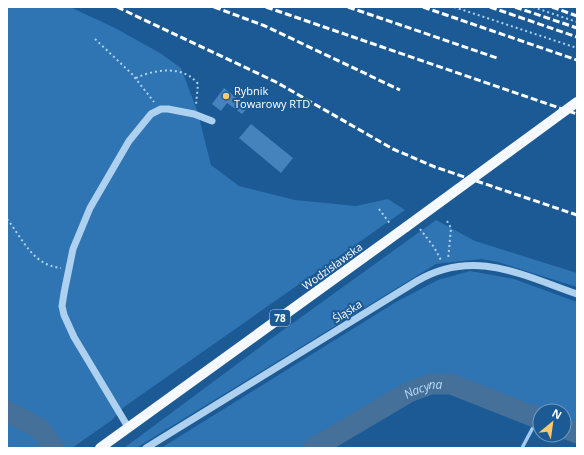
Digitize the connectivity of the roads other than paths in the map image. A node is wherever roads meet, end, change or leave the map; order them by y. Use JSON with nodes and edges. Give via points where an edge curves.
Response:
{"nodes":[{"id":1,"x":577,"y":102,"type":"edge"},
{"id":2,"x":212,"y":121,"type":"dead end"},
{"id":3,"x":577,"y":294,"type":"edge"},
{"id":4,"x":128,"y":427,"type":"junction"},
{"id":5,"x":100,"y":448,"type":"edge"},
{"id":6,"x":146,"y":448,"type":"edge"}],
"edges":[{"from":1,"to":4,"type":"main road","name":"Wodzisławska","number":"78","bridge":true},
{"from":2,"to":4,"type":"street","via":[[194,114],[168,109],[157,110],[129,141],[90,208],[77,239],[63,301],[64,315]]},
{"from":3,"to":6,"type":"street","name":"Śląska","via":[[484,265],[462,265],[446,269],[422,278]]},
{"from":4,"to":5,"type":"main road","name":"Wodzisławska","number":"78"}]}
